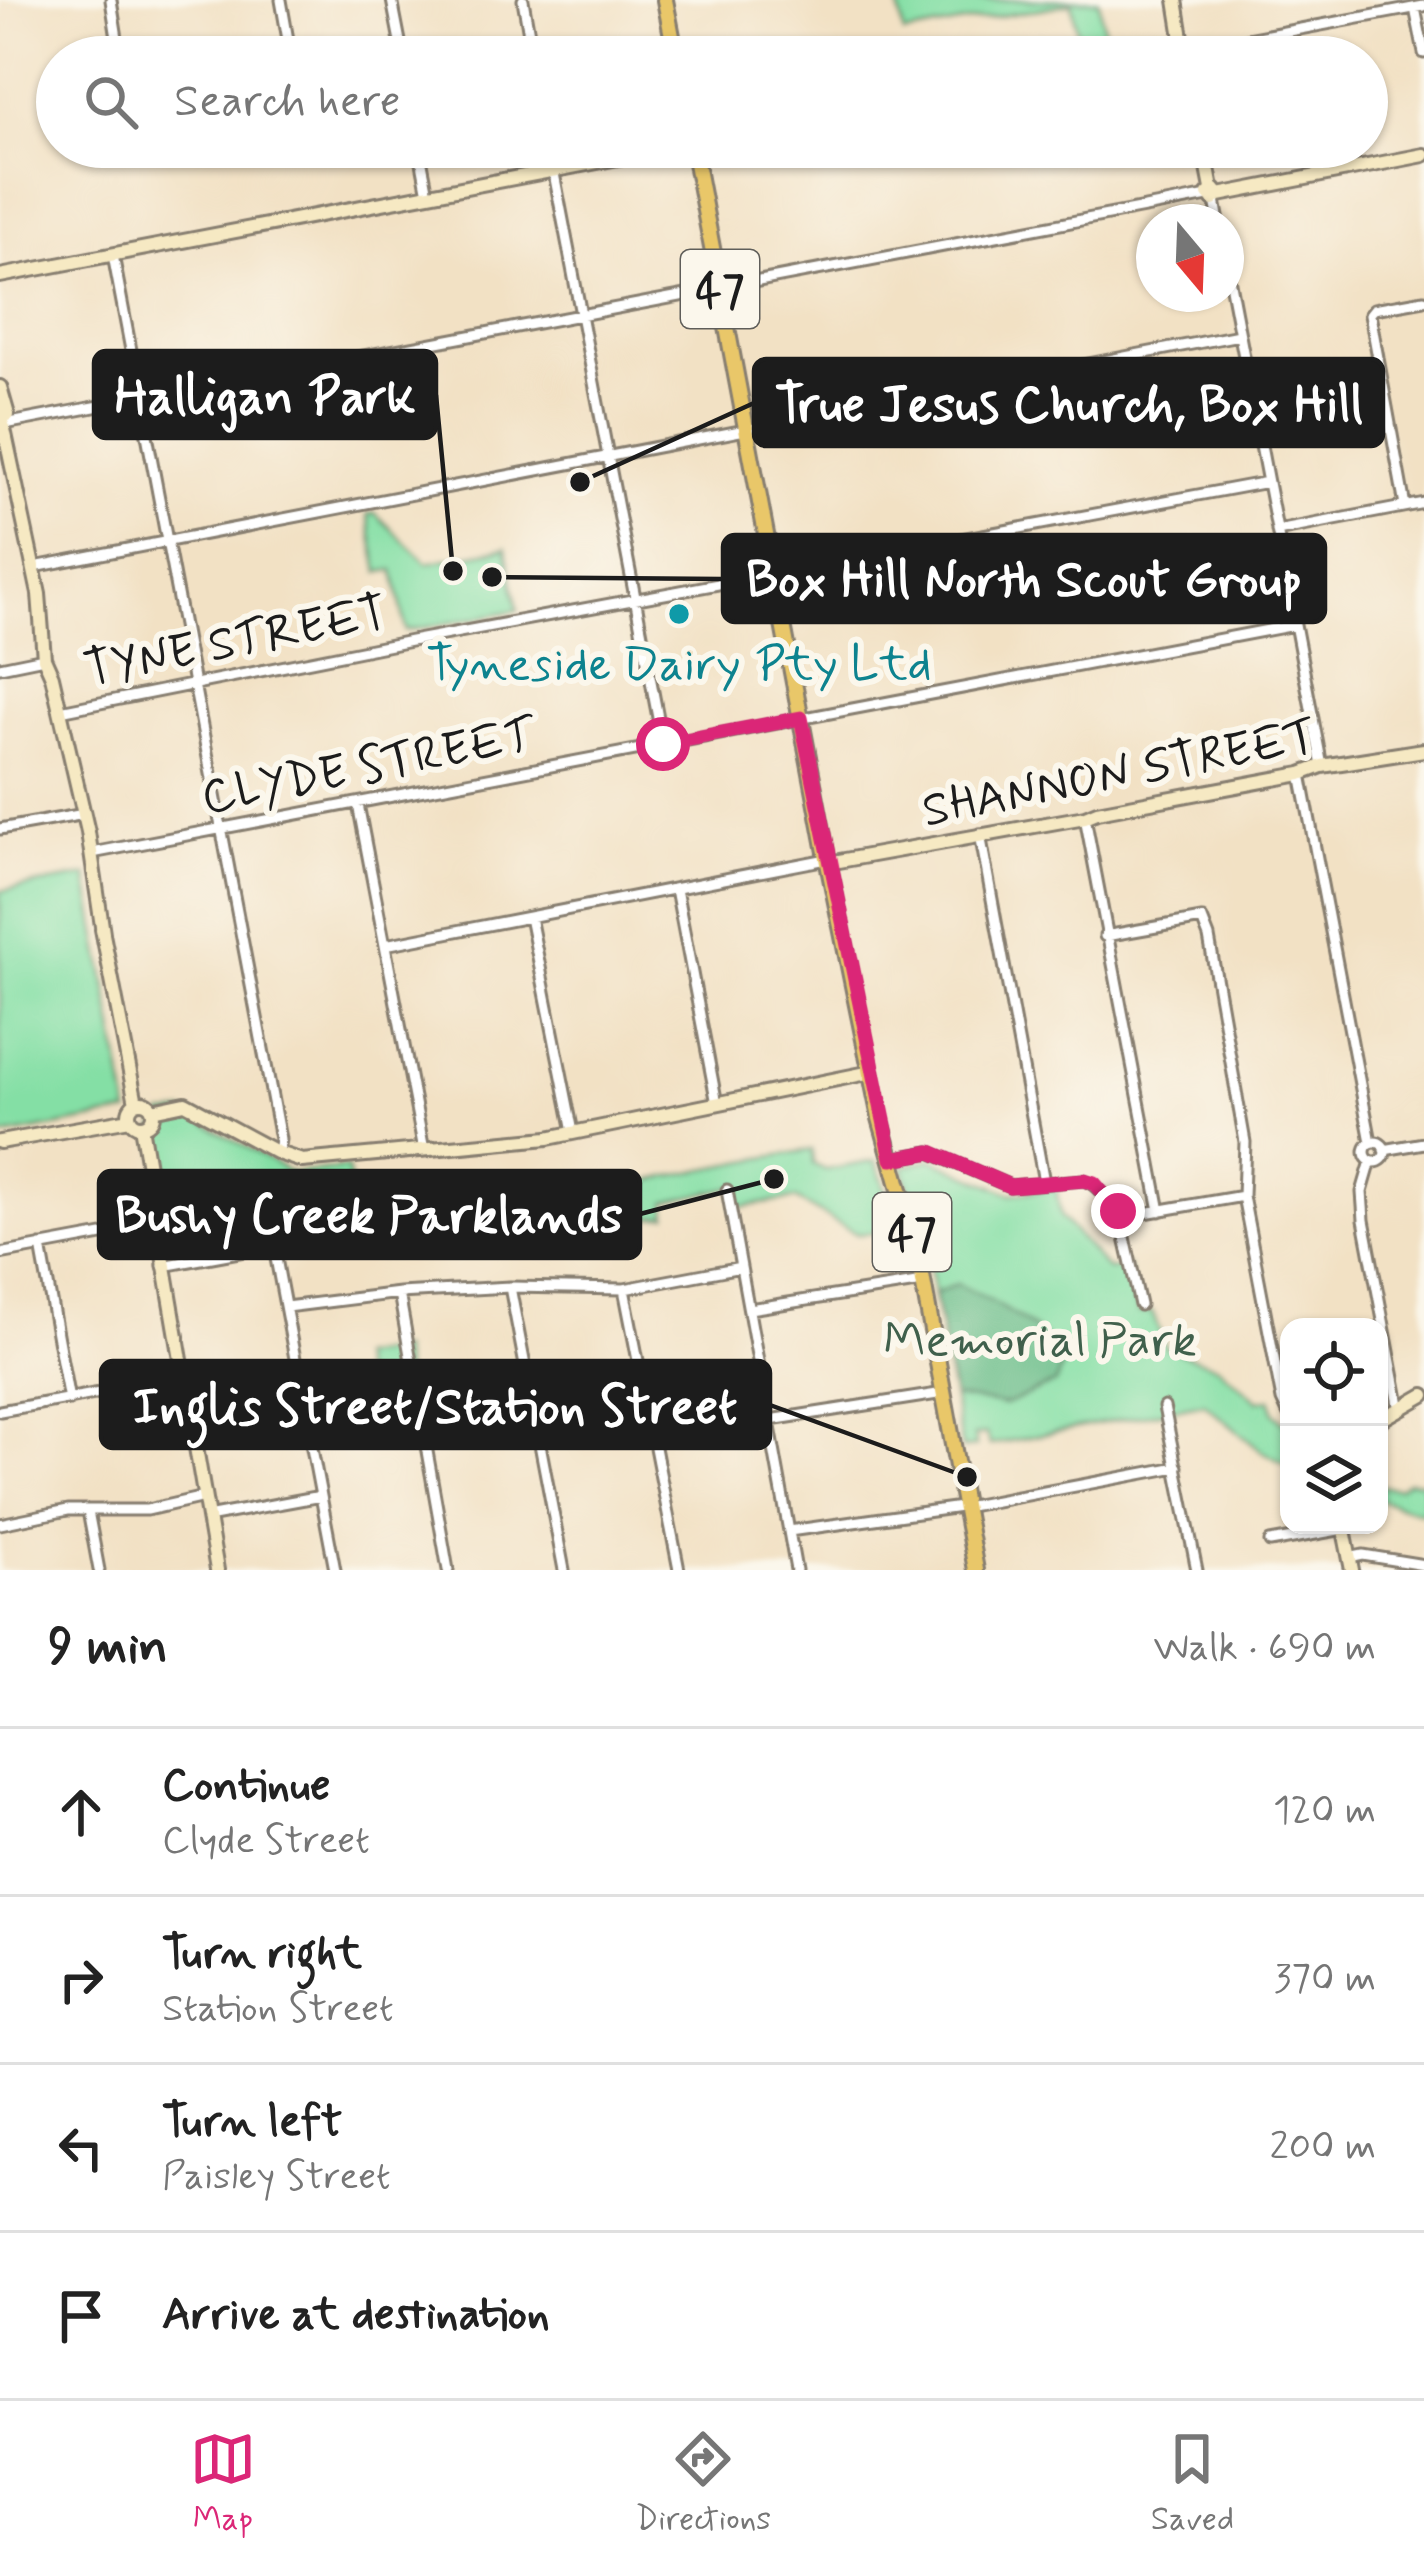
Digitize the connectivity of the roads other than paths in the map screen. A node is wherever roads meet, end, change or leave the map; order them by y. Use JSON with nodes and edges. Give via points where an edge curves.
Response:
{"nodes":[{"id":1,"x":111,"y":0,"type":"edge"},
{"id":2,"x":281,"y":0,"type":"edge"},
{"id":3,"x":392,"y":0,"type":"edge"},
{"id":4,"x":523,"y":0,"type":"edge"},
{"id":5,"x":665,"y":0,"type":"edge"},
{"id":6,"x":1176,"y":0,"type":"edge"},
{"id":7,"x":1420,"y":7,"type":"edge"},
{"id":8,"x":117,"y":36,"type":"edge"},
{"id":9,"x":287,"y":36,"type":"edge"},
{"id":10,"x":399,"y":36,"type":"edge"},
{"id":11,"x":529,"y":36,"type":"edge"},
{"id":12,"x":672,"y":36,"type":"edge"},
{"id":13,"x":1182,"y":36,"type":"edge"},
{"id":14,"x":1269,"y":36,"type":"edge"},
{"id":15,"x":1424,"y":53,"type":"edge"},
{"id":16,"x":1424,"y":155,"type":"edge"},
{"id":17,"x":1388,"y":162,"type":"edge"},
{"id":18,"x":423,"y":168,"type":"edge"},
{"id":19,"x":564,"y":168,"type":"edge"},
{"id":20,"x":697,"y":168,"type":"edge"},
{"id":21,"x":1208,"y":168,"type":"edge"},
{"id":22,"x":1356,"y":168,"type":"edge"},
{"id":23,"x":553,"y":170,"type":"junction"},
{"id":24,"x":428,"y":194,"type":"junction"},
{"id":25,"x":1214,"y":195,"type":"junction"},
{"id":26,"x":1216,"y":204,"type":"edge"},
{"id":27,"x":113,"y":254,"type":"junction"},
{"id":28,"x":0,"y":274,"type":"edge"},
{"id":29,"x":720,"y":287,"type":"junction"},
{"id":30,"x":1424,"y":300,"type":"edge"},
{"id":31,"x":1235,"y":312,"type":"edge"},
{"id":32,"x":581,"y":313,"type":"junction"},
{"id":33,"x":1239,"y":335,"type":"junction"},
{"id":34,"x":0,"y":387,"type":"edge"},
{"id":35,"x":141,"y":398,"type":"junction"},
{"id":36,"x":0,"y":410,"type":"edge"},
{"id":37,"x":10,"y":423,"type":"junction"},
{"id":38,"x":746,"y":431,"type":"junction"},
{"id":39,"x":3,"y":446,"type":"edge"},
{"id":40,"x":608,"y":457,"type":"junction"},
{"id":41,"x":1268,"y":482,"type":"junction"},
{"id":42,"x":19,"y":491,"type":"junction"},
{"id":43,"x":1424,"y":503,"type":"edge"},
{"id":44,"x":1405,"y":506,"type":"junction"},
{"id":45,"x":1277,"y":531,"type":"junction"},
{"id":46,"x":166,"y":541,"type":"junction"},
{"id":47,"x":34,"y":567,"type":"junction"},
{"id":48,"x":773,"y":575,"type":"junction"},
{"id":49,"x":39,"y":594,"type":"junction"},
{"id":50,"x":635,"y":600,"type":"junction"},
{"id":51,"x":1295,"y":625,"type":"junction"},
{"id":52,"x":44,"y":658,"type":"junction"},
{"id":53,"x":0,"y":667,"type":"edge"},
{"id":54,"x":193,"y":684,"type":"junction"},
{"id":55,"x":65,"y":710,"type":"junction"},
{"id":56,"x":801,"y":718,"type":"junction"},
{"id":57,"x":663,"y":744,"type":"junction"},
{"id":58,"x":1424,"y":749,"type":"edge"},
{"id":59,"x":71,"y":766,"type":"junction"},
{"id":60,"x":1322,"y":766,"type":"junction"},
{"id":61,"x":1301,"y":774,"type":"junction"},
{"id":62,"x":358,"y":804,"type":"junction"},
{"id":63,"x":81,"y":815,"type":"junction"},
{"id":64,"x":1085,"y":817,"type":"junction"},
{"id":65,"x":0,"y":829,"type":"edge"},
{"id":66,"x":220,"y":829,"type":"junction"},
{"id":67,"x":980,"y":834,"type":"junction"},
{"id":68,"x":92,"y":853,"type":"junction"},
{"id":69,"x":828,"y":861,"type":"junction"},
{"id":70,"x":676,"y":889,"type":"junction"},
{"id":71,"x":95,"y":893,"type":"junction"},
{"id":72,"x":530,"y":917,"type":"junction"},
{"id":73,"x":1105,"y":936,"type":"junction"},
{"id":74,"x":385,"y":945,"type":"junction"},
{"id":75,"x":872,"y":1072,"type":"junction"},
{"id":76,"x":136,"y":1103,"type":"junction"},
{"id":77,"x":717,"y":1104,"type":"junction"},
{"id":78,"x":152,"y":1110,"type":"junction"},
{"id":79,"x":135,"y":1123,"type":"junction"},
{"id":80,"x":573,"y":1132,"type":"junction"},
{"id":81,"x":0,"y":1142,"type":"edge"},
{"id":82,"x":1372,"y":1142,"type":"junction"},
{"id":83,"x":1424,"y":1143,"type":"edge"},
{"id":84,"x":424,"y":1150,"type":"junction"},
{"id":85,"x":1384,"y":1150,"type":"junction"},
{"id":86,"x":278,"y":1154,"type":"junction"},
{"id":87,"x":892,"y":1159,"type":"junction"},
{"id":88,"x":1371,"y":1161,"type":"junction"},
{"id":89,"x":1044,"y":1182,"type":"junction"},
{"id":90,"x":728,"y":1190,"type":"dead end"},
{"id":91,"x":1243,"y":1196,"type":"junction"},
{"id":92,"x":1160,"y":1211,"type":"junction"},
{"id":93,"x":1127,"y":1216,"type":"junction"},
{"id":94,"x":156,"y":1225,"type":"junction"},
{"id":95,"x":41,"y":1246,"type":"junction"},
{"id":96,"x":0,"y":1254,"type":"edge"},
{"id":97,"x":163,"y":1266,"type":"junction"},
{"id":98,"x":742,"y":1267,"type":"junction"},
{"id":99,"x":923,"y":1282,"type":"junction"},
{"id":100,"x":510,"y":1287,"type":"junction"},
{"id":101,"x":624,"y":1289,"type":"junction"},
{"id":102,"x":399,"y":1293,"type":"junction"},
{"id":103,"x":1140,"y":1305,"type":"dead end"},
{"id":104,"x":286,"y":1307,"type":"junction"},
{"id":105,"x":749,"y":1310,"type":"junction"},
{"id":106,"x":183,"y":1378,"type":"junction"},
{"id":107,"x":1280,"y":1390,"type":"edge"},
{"id":108,"x":944,"y":1393,"type":"junction"},
{"id":109,"x":1424,"y":1395,"type":"edge"},
{"id":110,"x":69,"y":1400,"type":"junction"},
{"id":111,"x":1165,"y":1407,"type":"dead end"},
{"id":112,"x":1400,"y":1410,"type":"junction"},
{"id":113,"x":0,"y":1411,"type":"edge"},
{"id":114,"x":1388,"y":1416,"type":"edge"},
{"id":115,"x":770,"y":1420,"type":"junction"},
{"id":116,"x":1177,"y":1467,"type":"junction"},
{"id":117,"x":320,"y":1496,"type":"junction"},
{"id":118,"x":204,"y":1497,"type":"junction"},
{"id":119,"x":965,"y":1506,"type":"junction"},
{"id":120,"x":88,"y":1511,"type":"junction"},
{"id":121,"x":207,"y":1517,"type":"junction"},
{"id":122,"x":0,"y":1524,"type":"edge"},
{"id":123,"x":789,"y":1532,"type":"junction"},
{"id":124,"x":1309,"y":1534,"type":"edge"},
{"id":125,"x":1344,"y":1534,"type":"edge"},
{"id":126,"x":1270,"y":1542,"type":"dead end"},
{"id":127,"x":1350,"y":1564,"type":"edge"},
{"id":128,"x":1424,"y":1564,"type":"edge"},
{"id":129,"x":99,"y":1570,"type":"edge"},
{"id":130,"x":217,"y":1570,"type":"edge"},
{"id":131,"x":335,"y":1570,"type":"edge"},
{"id":132,"x":448,"y":1570,"type":"edge"},
{"id":133,"x":564,"y":1570,"type":"edge"},
{"id":134,"x":679,"y":1570,"type":"edge"},
{"id":135,"x":796,"y":1570,"type":"edge"},
{"id":136,"x":976,"y":1570,"type":"edge"},
{"id":137,"x":1197,"y":1570,"type":"edge"}],
"edges":[{"from":1,"to":8,"type":"street"},
{"from":2,"to":9,"type":"street"},
{"from":3,"to":10,"type":"street"},
{"from":4,"to":11,"type":"street"},
{"from":5,"to":12,"type":"main road"},
{"from":6,"to":13,"type":"street"},
{"from":7,"to":14,"type":"street"},
{"from":7,"to":15,"type":"street"},
{"from":16,"to":17,"type":"street"},
{"from":18,"to":24,"type":"street"},
{"from":19,"to":23,"type":"street"},
{"from":20,"to":29,"type":"main road","number":"47"},
{"from":21,"to":25,"type":"street"},
{"from":22,"to":25,"type":"street"},
{"from":23,"to":24,"type":"street"},
{"from":23,"to":32,"type":"street"},
{"from":24,"to":27,"type":"street"},
{"from":25,"to":26,"type":"street"},
{"from":25,"to":29,"type":"street"},
{"from":27,"to":28,"type":"street"},
{"from":27,"to":35,"type":"street"},
{"from":29,"to":32,"type":"street"},
{"from":29,"to":38,"type":"main road","number":"47"},
{"from":30,"to":44,"type":"street","via":[[1370,314]]},
{"from":31,"to":33,"type":"street"},
{"from":32,"to":35,"type":"street"},
{"from":32,"to":40,"type":"street"},
{"from":33,"to":38,"type":"street"},
{"from":33,"to":41,"type":"street"},
{"from":34,"to":37,"type":"street"},
{"from":35,"to":37,"type":"street"},
{"from":35,"to":46,"type":"street"},
{"from":36,"to":39,"type":"street"},
{"from":37,"to":42,"type":"street"},
{"from":38,"to":40,"type":"street"},
{"from":38,"to":48,"type":"main road","number":"47"},
{"from":39,"to":42,"type":"street"},
{"from":40,"to":46,"type":"street"},
{"from":40,"to":50,"type":"street"},
{"from":41,"to":45,"type":"street"},
{"from":41,"to":48,"type":"street","name":"TYNE STREET"},
{"from":42,"to":47,"type":"street"},
{"from":43,"to":44,"type":"street"},
{"from":44,"to":45,"type":"street"},
{"from":45,"to":51,"type":"street"},
{"from":46,"to":47,"type":"street"},
{"from":46,"to":54,"type":"street"},
{"from":47,"to":49,"type":"street"},
{"from":48,"to":50,"type":"street","name":"TYNE STREET"},
{"from":48,"to":56,"type":"main road","number":"47"},
{"from":49,"to":52,"type":"street"},
{"from":49,"to":55,"type":"street"},
{"from":50,"to":54,"type":"street","name":"TYNE STREET"},
{"from":50,"to":57,"type":"street"},
{"from":51,"to":56,"type":"street","name":"CLYDE STREET"},
{"from":51,"to":60,"type":"street"},
{"from":52,"to":53,"type":"street"},
{"from":52,"to":59,"type":"street"},
{"from":54,"to":55,"type":"street","name":"TYNE STREET"},
{"from":54,"to":66,"type":"street"},
{"from":55,"to":59,"type":"street"},
{"from":56,"to":57,"type":"street","name":"CLYDE STREET"},
{"from":56,"to":69,"type":"main road","number":"47"},
{"from":57,"to":62,"type":"street","name":"CLYDE STREET"},
{"from":58,"to":60,"type":"street","name":"SHANNON STREET"},
{"from":59,"to":63,"type":"street"},
{"from":60,"to":61,"type":"street","name":"SHANNON STREET"},
{"from":61,"to":64,"type":"street","name":"SHANNON STREET"},
{"from":61,"to":82,"type":"street"},
{"from":62,"to":66,"type":"street","name":"CLYDE STREET"},
{"from":62,"to":74,"type":"street"},
{"from":63,"to":65,"type":"street"},
{"from":63,"to":68,"type":"street"},
{"from":63,"to":71,"type":"street"},
{"from":64,"to":67,"type":"street","name":"SHANNON STREET"},
{"from":64,"to":73,"type":"street"},
{"from":66,"to":68,"type":"street","name":"CLYDE STREET"},
{"from":66,"to":86,"type":"street"},
{"from":67,"to":69,"type":"street","name":"SHANNON STREET"},
{"from":67,"to":89,"type":"street"},
{"from":68,"to":71,"type":"street"},
{"from":69,"to":70,"type":"street","name":"SHANNON STREET"},
{"from":69,"to":75,"type":"main road","number":"47"},
{"from":70,"to":72,"type":"street","name":"SHANNON STREET"},
{"from":70,"to":77,"type":"street"},
{"from":71,"to":76,"type":"street"},
{"from":72,"to":74,"type":"street","name":"SHANNON STREET"},
{"from":72,"to":80,"type":"street"},
{"from":73,"to":91,"type":"street","via":[[1202,919],[1245,1142]]},
{"from":73,"to":92,"type":"street"},
{"from":74,"to":84,"type":"street"},
{"from":75,"to":77,"type":"street"},
{"from":75,"to":87,"type":"main road","number":"47"},
{"from":76,"to":78,"type":"street"},
{"from":76,"to":79,"type":"street"},
{"from":77,"to":80,"type":"street"},
{"from":78,"to":79,"type":"street","via":[[152,1120]]},
{"from":78,"to":86,"type":"street","via":[[185,1103]]},
{"from":79,"to":81,"type":"street"},
{"from":79,"to":94,"type":"street"},
{"from":80,"to":84,"type":"street"},
{"from":82,"to":85,"type":"street"},
{"from":82,"to":88,"type":"street","via":[[1365,1154]]},
{"from":83,"to":85,"type":"street"},
{"from":84,"to":86,"type":"street","via":[[302,1161]]},
{"from":85,"to":88,"type":"street"},
{"from":87,"to":89,"type":"street","via":[[931,1152],[1010,1186]]},
{"from":87,"to":99,"type":"main road","number":"47"},
{"from":88,"to":112,"type":"street","via":[[1364,1220]]},
{"from":89,"to":93,"type":"street","via":[[1094,1183]]},
{"from":90,"to":98,"type":"street"},
{"from":91,"to":92,"type":"street"},
{"from":91,"to":107,"type":"street"},
{"from":92,"to":93,"type":"street"},
{"from":93,"to":103,"type":"street"},
{"from":94,"to":95,"type":"street"},
{"from":94,"to":97,"type":"street"},
{"from":95,"to":96,"type":"street"},
{"from":95,"to":110,"type":"street"},
{"from":97,"to":104,"type":"street","via":[[266,1247],[275,1252]]},
{"from":97,"to":106,"type":"street"},
{"from":98,"to":101,"type":"street"},
{"from":98,"to":105,"type":"street"},
{"from":99,"to":105,"type":"street"},
{"from":99,"to":108,"type":"main road","number":"47"},
{"from":100,"to":101,"type":"street"},
{"from":100,"to":102,"type":"street"},
{"from":100,"to":133,"type":"street"},
{"from":101,"to":134,"type":"street"},
{"from":102,"to":104,"type":"street"},
{"from":102,"to":132,"type":"street"},
{"from":104,"to":117,"type":"street"},
{"from":105,"to":115,"type":"street"},
{"from":106,"to":110,"type":"street"},
{"from":106,"to":118,"type":"street"},
{"from":108,"to":115,"type":"street"},
{"from":108,"to":119,"type":"main road","number":"47"},
{"from":109,"to":112,"type":"street"},
{"from":110,"to":113,"type":"street"},
{"from":111,"to":116,"type":"street"},
{"from":112,"to":114,"type":"street"},
{"from":115,"to":123,"type":"street"},
{"from":116,"to":119,"type":"street"},
{"from":116,"to":137,"type":"street"},
{"from":117,"to":121,"type":"street"},
{"from":117,"to":131,"type":"street"},
{"from":118,"to":120,"type":"street","via":[[147,1510]]},
{"from":118,"to":121,"type":"street"},
{"from":119,"to":123,"type":"street"},
{"from":119,"to":136,"type":"main road","number":"47"},
{"from":120,"to":122,"type":"street"},
{"from":120,"to":129,"type":"street"},
{"from":121,"to":130,"type":"street"},
{"from":123,"to":135,"type":"street"},
{"from":124,"to":126,"type":"street"},
{"from":125,"to":127,"type":"street"},
{"from":127,"to":128,"type":"street","via":[[1363,1555]]}]}
